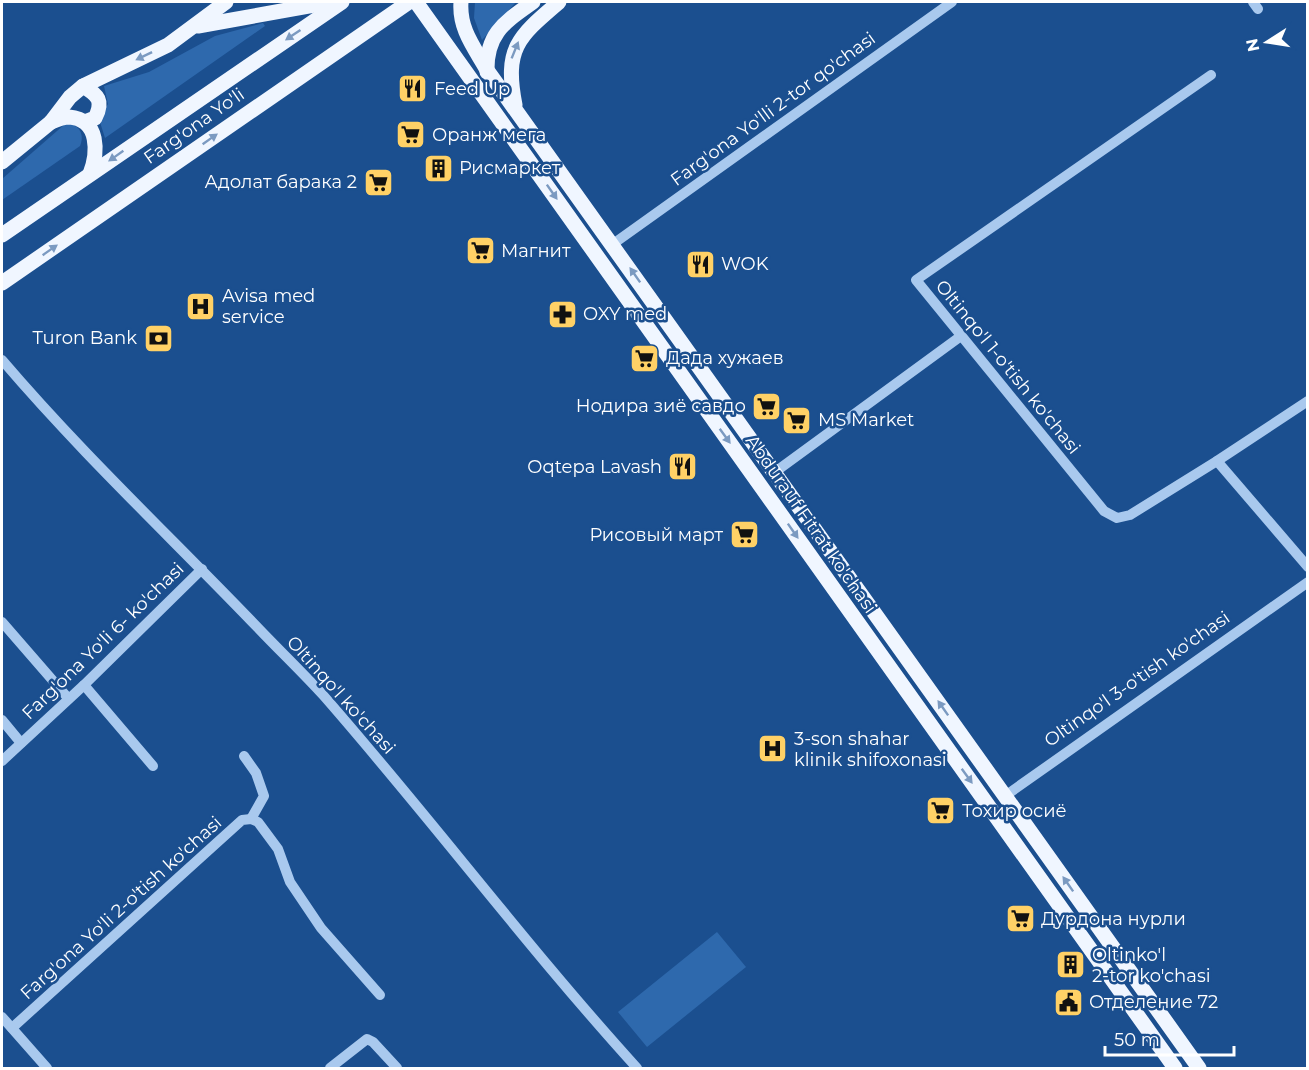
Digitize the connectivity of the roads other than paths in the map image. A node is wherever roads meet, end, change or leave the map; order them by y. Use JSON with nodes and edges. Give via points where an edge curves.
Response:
{"nodes":[{"id":1,"x":226,"y":2,"type":"edge"},
{"id":2,"x":331,"y":2,"type":"edge"},
{"id":3,"x":342,"y":2,"type":"edge"},
{"id":4,"x":409,"y":2,"type":"edge"},
{"id":5,"x":416,"y":2,"type":"edge"},
{"id":6,"x":460,"y":2,"type":"edge"},
{"id":7,"x":533,"y":2,"type":"edge"},
{"id":8,"x":559,"y":2,"type":"edge"},
{"id":9,"x":952,"y":2,"type":"edge"},
{"id":10,"x":194,"y":26,"type":"junction"},
{"id":11,"x":487,"y":70,"type":"junction"},
{"id":12,"x":1211,"y":75,"type":"dead end"},
{"id":13,"x":83,"y":86,"type":"junction"},
{"id":14,"x":516,"y":108,"type":"junction"},
{"id":15,"x":493,"y":110,"type":"junction"},
{"id":16,"x":51,"y":122,"type":"junction"},
{"id":17,"x":85,"y":122,"type":"junction"},
{"id":18,"x":2,"y":162,"type":"edge"},
{"id":19,"x":90,"y":174,"type":"junction"},
{"id":20,"x":2,"y":235,"type":"edge"},
{"id":21,"x":613,"y":244,"type":"junction"},
{"id":22,"x":597,"y":256,"type":"junction"},
{"id":23,"x":2,"y":284,"type":"edge"},
{"id":24,"x":961,"y":336,"type":"junction"},
{"id":25,"x":2,"y":360,"type":"edge"},
{"id":26,"x":1308,"y":401,"type":"edge"},
{"id":27,"x":1217,"y":461,"type":"junction"},
{"id":28,"x":775,"y":472,"type":"junction"},
{"id":29,"x":759,"y":484,"type":"junction"},
{"id":30,"x":1308,"y":567,"type":"edge"},
{"id":31,"x":202,"y":569,"type":"junction"},
{"id":32,"x":1308,"y":582,"type":"edge"},
{"id":33,"x":2,"y":622,"type":"edge"},
{"id":34,"x":84,"y":685,"type":"junction"},
{"id":35,"x":68,"y":698,"type":"junction"},
{"id":36,"x":2,"y":720,"type":"edge"},
{"id":37,"x":21,"y":743,"type":"junction"},
{"id":38,"x":244,"y":756,"type":"dead end"},
{"id":39,"x":2,"y":761,"type":"edge"},
{"id":40,"x":153,"y":766,"type":"dead end"},
{"id":41,"x":1005,"y":796,"type":"junction"},
{"id":42,"x":989,"y":807,"type":"junction"},
{"id":43,"x":251,"y":819,"type":"junction"},
{"id":44,"x":380,"y":995,"type":"dead end"},
{"id":45,"x":2,"y":1017,"type":"edge"},
{"id":46,"x":12,"y":1028,"type":"junction"},
{"id":47,"x":47,"y":1068,"type":"edge"},
{"id":48,"x":330,"y":1068,"type":"edge"},
{"id":49,"x":397,"y":1068,"type":"edge"},
{"id":50,"x":637,"y":1068,"type":"edge"},
{"id":51,"x":1175,"y":1068,"type":"edge"},
{"id":52,"x":1199,"y":1068,"type":"edge"}],
"edges":[{"from":1,"to":10,"type":"main road"},
{"from":2,"to":10,"type":"main road"},
{"from":3,"to":19,"type":"main road","name":"Farg'ona Yo'li","one_way":true},
{"from":23,"to":4,"type":"main road","name":"Farg'ona Yo'li","one_way":true},
{"from":5,"to":15,"type":"main road","name":"Abdurauf Fitrat ko'chasi"},
{"from":6,"to":11,"type":"main road","name":"Abdurauf Fitrat ko'chasi","via":[[465,33]]},
{"from":7,"to":11,"type":"main road","via":[[494,34]]},
{"from":14,"to":8,"type":"main road","one_way":true,"via":[[510,72],[515,49],[527,30]]},
{"from":9,"to":21,"type":"street","name":"Farg'ona Yo'lli 2-tor qo'chasi"},
{"from":10,"to":13,"type":"main road","one_way":true,"via":[[168,45]]},
{"from":11,"to":14,"type":"main road","name":"Abdurauf Fitrat ko'chasi"},
{"from":11,"to":15,"type":"main road"},
{"from":12,"to":24,"type":"street","name":"Oltinqo'l 1-o'tish ko'chasi","via":[[916,280]]},
{"from":13,"to":16,"type":"main road"},
{"from":13,"to":17,"type":"main road","via":[[96,94],[100,106],[95,118]]},
{"from":14,"to":21,"type":"main road","name":"Abdurauf Fitrat ko'chasi"},
{"from":15,"to":22,"type":"main road","name":"Abdurauf Fitrat ko'chasi","one_way":true},
{"from":16,"to":17,"type":"main road","via":[[69,117]]},
{"from":16,"to":18,"type":"main road"},
{"from":17,"to":19,"type":"main road","via":[[96,143]]},
{"from":19,"to":20,"type":"main road","name":"Farg'ona Yo'li"},
{"from":21,"to":22,"type":"main road"},
{"from":28,"to":21,"type":"main road","name":"Abdurauf Fitrat ko'chasi","one_way":true},
{"from":22,"to":29,"type":"main road","name":"Abdurauf Fitrat ko'chasi","one_way":true},
{"from":24,"to":27,"type":"street","name":"Oltinqo'l 1-o'tish ko'chasi","via":[[1104,510],[1117,518],[1130,515]]},
{"from":24,"to":28,"type":"street"},
{"from":25,"to":31,"type":"street","name":"Oltinqo'l ko'chasi","via":[[98,466]]},
{"from":26,"to":27,"type":"street","name":"Oltinqo'l 1-o'tish ko'chasi"},
{"from":27,"to":30,"type":"street"},
{"from":28,"to":29,"type":"main road"},
{"from":41,"to":28,"type":"main road","name":"Abdurauf Fitrat ko'chasi","one_way":true},
{"from":29,"to":42,"type":"main road","name":"Abdurauf Fitrat ko'chasi","one_way":true},
{"from":31,"to":34,"type":"street","name":"Farg'ona Yo'li 6- ko'chasi"},
{"from":31,"to":50,"type":"street","name":"Oltinqo'l ko'chasi","via":[[321,694]]},
{"from":32,"to":41,"type":"street","name":"Oltinqo'l 3-o'tish ko'chasi"},
{"from":33,"to":35,"type":"street"},
{"from":34,"to":35,"type":"street","name":"Farg'ona Yo'li 6- ko'chasi"},
{"from":34,"to":40,"type":"street"},
{"from":35,"to":37,"type":"street","name":"Farg'ona Yo'li 6- ko'chasi"},
{"from":36,"to":37,"type":"street"},
{"from":37,"to":39,"type":"street","name":"Farg'ona Yo'li 6- ko'chasi"},
{"from":38,"to":43,"type":"street","via":[[256,773],[264,796]]},
{"from":41,"to":42,"type":"main road","name":"Oltinqo'l 3-o'tish ko'chasi"},
{"from":52,"to":41,"type":"main road","name":"Abdurauf Fitrat ko'chasi","one_way":true},
{"from":42,"to":51,"type":"main road","name":"Abdurauf Fitrat ko'chasi"},
{"from":43,"to":44,"type":"street","name":"Farg'ona Yo'li 2-o'tish ko'chasi","via":[[258,822],[278,849],[290,882],[321,928]]},
{"from":43,"to":46,"type":"street","name":"Farg'ona Yo'li 2-o'tish ko'chasi","via":[[242,820]]},
{"from":45,"to":46,"type":"street"},
{"from":46,"to":47,"type":"street"},
{"from":48,"to":49,"type":"street","via":[[367,1039]]}]}
